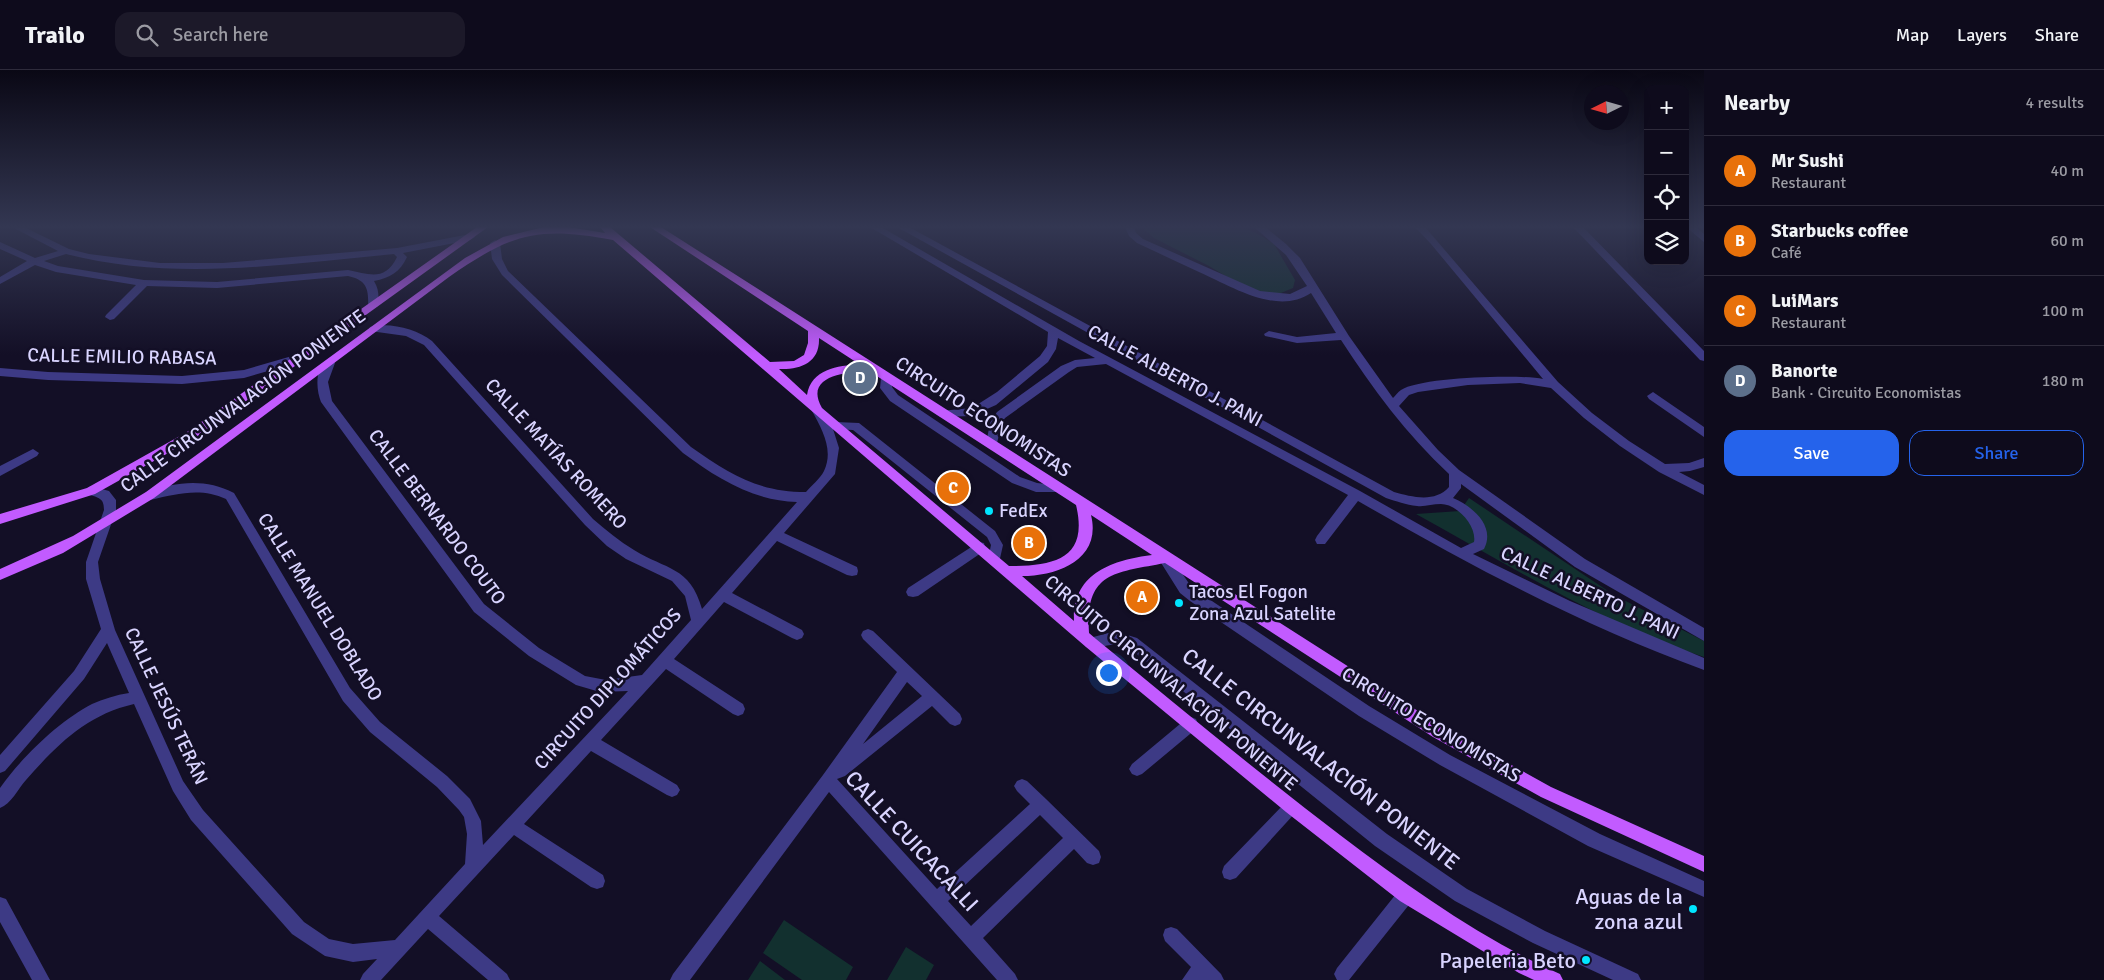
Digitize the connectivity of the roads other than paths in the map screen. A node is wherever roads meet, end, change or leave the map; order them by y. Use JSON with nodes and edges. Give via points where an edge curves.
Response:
{"nodes":[{"id":1,"x":20,"y":269,"type":"edge"},
{"id":2,"x":60,"y":269,"type":"edge"},
{"id":3,"x":394,"y":269,"type":"edge"},
{"id":4,"x":424,"y":269,"type":"edge"},
{"id":5,"x":453,"y":269,"type":"edge"},
{"id":6,"x":502,"y":269,"type":"edge"},
{"id":7,"x":654,"y":269,"type":"edge"},
{"id":8,"x":719,"y":269,"type":"edge"},
{"id":9,"x":947,"y":269,"type":"edge"},
{"id":10,"x":979,"y":269,"type":"edge"},
{"id":11,"x":1203,"y":269,"type":"edge"},
{"id":12,"x":1303,"y":269,"type":"edge"},
{"id":13,"x":1457,"y":269,"type":"edge"},
{"id":14,"x":1618,"y":269,"type":"edge"},
{"id":15,"x":368,"y":279,"type":"junction"},
{"id":16,"x":0,"y":280,"type":"edge"},
{"id":17,"x":144,"y":283,"type":"junction"},
{"id":18,"x":1312,"y":287,"type":"junction"},
{"id":19,"x":373,"y":306,"type":"junction"},
{"id":20,"x":110,"y":317,"type":"dead end"},
{"id":21,"x":374,"y":329,"type":"junction"},
{"id":22,"x":813,"y":331,"type":"junction"},
{"id":23,"x":1053,"y":331,"type":"junction"},
{"id":24,"x":1268,"y":334,"type":"dead end"},
{"id":25,"x":1344,"y":336,"type":"junction"},
{"id":26,"x":302,"y":357,"type":"junction"},
{"id":27,"x":1704,"y":357,"type":"edge"},
{"id":28,"x":1106,"y":361,"type":"junction"},
{"id":29,"x":330,"y":363,"type":"junction"},
{"id":30,"x":767,"y":364,"type":"junction"},
{"id":31,"x":869,"y":367,"type":"junction"},
{"id":32,"x":0,"y":372,"type":"edge"},
{"id":33,"x":886,"y":378,"type":"junction"},
{"id":34,"x":1554,"y":385,"type":"junction"},
{"id":35,"x":1653,"y":396,"type":"dead end"},
{"id":36,"x":1392,"y":406,"type":"junction"},
{"id":37,"x":818,"y":411,"type":"junction"},
{"id":38,"x":944,"y":414,"type":"junction"},
{"id":39,"x":836,"y":426,"type":"junction"},
{"id":40,"x":1704,"y":433,"type":"edge"},
{"id":41,"x":992,"y":444,"type":"junction"},
{"id":42,"x":34,"y":453,"type":"dead end"},
{"id":43,"x":1704,"y":462,"type":"edge"},
{"id":44,"x":1661,"y":467,"type":"junction"},
{"id":45,"x":0,"y":472,"type":"edge"},
{"id":46,"x":1455,"y":473,"type":"junction"},
{"id":47,"x":1059,"y":489,"type":"junction"},
{"id":48,"x":1704,"y":490,"type":"edge"},
{"id":49,"x":91,"y":491,"type":"junction"},
{"id":50,"x":1356,"y":494,"type":"junction"},
{"id":51,"x":150,"y":495,"type":"junction"},
{"id":52,"x":810,"y":497,"type":"junction"},
{"id":53,"x":1443,"y":500,"type":"junction"},
{"id":54,"x":1082,"y":504,"type":"junction"},
{"id":55,"x":0,"y":519,"type":"edge"},
{"id":56,"x":105,"y":524,"type":"junction"},
{"id":57,"x":777,"y":535,"type":"junction"},
{"id":58,"x":1321,"y":540,"type":"dead end"},
{"id":59,"x":978,"y":547,"type":"junction"},
{"id":60,"x":1461,"y":554,"type":"junction"},
{"id":61,"x":1164,"y":558,"type":"junction"},
{"id":62,"x":994,"y":559,"type":"junction"},
{"id":63,"x":852,"y":571,"type":"dead end"},
{"id":64,"x":1008,"y":571,"type":"junction"},
{"id":65,"x":0,"y":575,"type":"edge"},
{"id":66,"x":913,"y":592,"type":"dead end"},
{"id":67,"x":722,"y":594,"type":"junction"},
{"id":68,"x":698,"y":620,"type":"junction"},
{"id":69,"x":108,"y":630,"type":"junction"},
{"id":70,"x":796,"y":634,"type":"dead end"},
{"id":71,"x":868,"y":635,"type":"dead end"},
{"id":72,"x":1704,"y":635,"type":"edge"},
{"id":73,"x":1087,"y":639,"type":"junction"},
{"id":74,"x":664,"y":660,"type":"junction"},
{"id":75,"x":1704,"y":664,"type":"edge"},
{"id":76,"x":906,"y":671,"type":"junction"},
{"id":77,"x":646,"y":680,"type":"junction"},
{"id":78,"x":138,"y":697,"type":"junction"},
{"id":79,"x":932,"y":697,"type":"junction"},
{"id":80,"x":738,"y":709,"type":"dead end"},
{"id":81,"x":955,"y":720,"type":"dead end"},
{"id":82,"x":1192,"y":724,"type":"junction"},
{"id":83,"x":590,"y":742,"type":"junction"},
{"id":84,"x":0,"y":766,"type":"edge"},
{"id":85,"x":1137,"y":769,"type":"dead end"},
{"id":86,"x":828,"y":780,"type":"junction"},
{"id":87,"x":1022,"y":786,"type":"dead end"},
{"id":88,"x":672,"y":790,"type":"dead end"},
{"id":89,"x":0,"y":801,"type":"edge"},
{"id":90,"x":1041,"y":804,"type":"junction"},
{"id":91,"x":1291,"y":807,"type":"junction"},
{"id":92,"x":512,"y":825,"type":"junction"},
{"id":93,"x":1074,"y":838,"type":"junction"},
{"id":94,"x":1093,"y":857,"type":"dead end"},
{"id":95,"x":1704,"y":864,"type":"edge"},
{"id":96,"x":473,"y":867,"type":"junction"},
{"id":97,"x":1230,"y":872,"type":"dead end"},
{"id":98,"x":597,"y":881,"type":"dead end"},
{"id":99,"x":1704,"y":889,"type":"edge"},
{"id":100,"x":1406,"y":895,"type":"junction"},
{"id":101,"x":937,"y":900,"type":"junction"},
{"id":102,"x":0,"y":905,"type":"edge"},
{"id":103,"x":426,"y":917,"type":"junction"},
{"id":104,"x":1171,"y":935,"type":"dead end"},
{"id":105,"x":972,"y":938,"type":"junction"},
{"id":106,"x":398,"y":948,"type":"junction"},
{"id":107,"x":1202,"y":967,"type":"junction"},
{"id":108,"x":1342,"y":974,"type":"dead end"},
{"id":109,"x":1524,"y":974,"type":"edge"},
{"id":110,"x":41,"y":980,"type":"edge"},
{"id":111,"x":370,"y":980,"type":"edge"},
{"id":112,"x":501,"y":980,"type":"edge"},
{"id":113,"x":679,"y":980,"type":"edge"},
{"id":114,"x":1009,"y":980,"type":"edge"},
{"id":115,"x":1191,"y":980,"type":"edge"},
{"id":116,"x":1215,"y":980,"type":"edge"},
{"id":117,"x":1554,"y":980,"type":"edge"},
{"id":118,"x":1632,"y":980,"type":"edge"}],
"edges":[{"from":1,"to":16,"type":"street"},
{"from":2,"to":17,"type":"street"},
{"from":3,"to":15,"type":"street","via":[[380,278]]},
{"from":4,"to":19,"type":"main road","name":"CALLE CIRCUNVALACIÓN PONIENTE"},
{"from":5,"to":21,"type":"main road","name":"CALLE CIRCUNVALACIÓN PONIENTE"},
{"from":6,"to":52,"type":"street","via":[[706,465],[744,487],[766,495]]},
{"from":7,"to":30,"type":"main road","name":"CIRCUITO CIRCUNVALACIÓN PONIENTE"},
{"from":8,"to":22,"type":"main road","name":"CIRCUITO ECONOMISTAS"},
{"from":9,"to":23,"type":"street","name":"CALLE ALBERTO J. PANI"},
{"from":10,"to":53,"type":"street","name":"CALLE ALBERTO J. PANI","via":[[1390,495],[1425,502]]},
{"from":11,"to":18,"type":"street","via":[[1263,296],[1296,298]]},
{"from":12,"to":18,"type":"street"},
{"from":13,"to":34,"type":"street"},
{"from":14,"to":27,"type":"street"},
{"from":15,"to":17,"type":"street","via":[[335,273],[217,285]]},
{"from":15,"to":19,"type":"street","via":[[373,285]]},
{"from":17,"to":20,"type":"street"},
{"from":18,"to":25,"type":"street"},
{"from":19,"to":26,"type":"main road","name":"CALLE CIRCUNVALACIÓN PONIENTE"},
{"from":21,"to":29,"type":"main road","name":"CALLE CIRCUNVALACIÓN PONIENTE"},
{"from":21,"to":68,"type":"street","name":"CALLE MATÍAS ROMERO","via":[[408,332],[428,343],[589,522],[631,555],[677,577],[691,594]]},
{"from":22,"to":30,"type":"main road","via":[[813,349],[805,362],[788,366]]},
{"from":22,"to":31,"type":"main road","name":"CIRCUITO ECONOMISTAS"},
{"from":23,"to":28,"type":"street","name":"CALLE ALBERTO J. PANI"},
{"from":23,"to":38,"type":"street","via":[[1054,342],[1044,359],[989,404],[975,411]]},
{"from":24,"to":25,"type":"street","via":[[1297,340]]},
{"from":25,"to":36,"type":"street"},
{"from":26,"to":32,"type":"street","name":"CALLE EMILIO RABASA","via":[[244,374],[198,379],[114,379]]},
{"from":26,"to":49,"type":"main road","name":"CALLE CIRCUNVALACIÓN PONIENTE","via":[[191,435]]},
{"from":28,"to":41,"type":"street","via":[[1076,364],[1065,369],[1001,415],[996,422]]},
{"from":28,"to":50,"type":"street","name":"CALLE ALBERTO J. PANI"},
{"from":29,"to":51,"type":"main road","name":"CALLE CIRCUNVALACIÓN PONIENTE"},
{"from":29,"to":77,"type":"street","name":"CALLE BERNARDO COUTO","via":[[322,378],[321,390],[327,402],[479,608],[498,626],[570,676],[592,685],[617,687]]},
{"from":30,"to":37,"type":"main road","name":"CIRCUITO CIRCUNVALACIÓN PONIENTE"},
{"from":31,"to":33,"type":"main road","name":"CIRCUITO ECONOMISTAS"},
{"from":31,"to":37,"type":"main road","via":[[837,371],[820,379],[812,394]]},
{"from":33,"to":38,"type":"main road","name":"CIRCUITO ECONOMISTAS"},
{"from":33,"to":47,"type":"street","via":[[886,388],[894,398],[1016,480],[1036,487]]},
{"from":34,"to":36,"type":"street","via":[[1508,378],[1417,388],[1405,392]]},
{"from":34,"to":44,"type":"street","via":[[1595,422]]},
{"from":35,"to":40,"type":"street"},
{"from":36,"to":46,"type":"street","via":[[1424,445]]},
{"from":37,"to":39,"type":"main road","name":"CIRCUITO CIRCUNVALACIÓN PONIENTE"},
{"from":37,"to":52,"type":"street","name":"CIRCUITO DIPLOMÁTICOS","via":[[835,448],[834,461],[829,474]]},
{"from":38,"to":41,"type":"main road","name":"CIRCUITO ECONOMISTAS"},
{"from":39,"to":59,"type":"main road","name":"CIRCUITO CIRCUNVALACIÓN PONIENTE"},
{"from":39,"to":62,"type":"street","via":[[855,426],[991,534],[997,545]]},
{"from":41,"to":47,"type":"main road","name":"CIRCUITO ECONOMISTAS"},
{"from":42,"to":45,"type":"street"},
{"from":43,"to":44,"type":"street","via":[[1690,467]]},
{"from":44,"to":48,"type":"street"},
{"from":46,"to":53,"type":"street","via":[[1455,488]]},
{"from":46,"to":72,"type":"street","via":[[1580,563]]},
{"from":47,"to":54,"type":"main road","name":"CIRCUITO ECONOMISTAS"},
{"from":49,"to":55,"type":"main road","name":"CALLE CIRCUNVALACIÓN PONIENTE"},
{"from":49,"to":56,"type":"street","name":"CALLE JESÚS TERÁN","via":[[105,494],[110,500]]},
{"from":50,"to":58,"type":"street"},
{"from":50,"to":60,"type":"street","name":"CALLE ALBERTO J. PANI"},
{"from":51,"to":56,"type":"main road","name":"CALLE CIRCUNVALACIÓN PONIENTE"},
{"from":51,"to":96,"type":"street","name":"CALLE MANUEL DOBLADO","via":[[204,486],[230,496],[345,692],[376,728],[458,796],[471,812],[476,832]]},
{"from":52,"to":57,"type":"street","name":"CIRCUITO DIPLOMÁTICOS"},
{"from":53,"to":60,"type":"street","name":"CALLE ALBERTO J. PANI","via":[[1466,510],[1480,529],[1480,545]]},
{"from":54,"to":61,"type":"main road","name":"CIRCUITO ECONOMISTAS"},
{"from":54,"to":64,"type":"main road","via":[[1088,526],[1074,555],[1052,568]]},
{"from":56,"to":65,"type":"main road","name":"CALLE CIRCUNVALACIÓN PONIENTE","via":[[44,557]]},
{"from":56,"to":69,"type":"street","name":"CALLE JESÚS TERÁN","via":[[92,562],[93,579]]},
{"from":57,"to":63,"type":"street"},
{"from":57,"to":67,"type":"street","name":"CIRCUITO DIPLOMÁTICOS"},
{"from":59,"to":62,"type":"main road","name":"CIRCUITO CIRCUNVALACIÓN PONIENTE"},
{"from":59,"to":66,"type":"street"},
{"from":60,"to":75,"type":"street","name":"CALLE ALBERTO J. PANI","via":[[1565,606]]},
{"from":61,"to":73,"type":"main road","via":[[1118,567],[1094,580],[1081,607]]},
{"from":61,"to":95,"type":"main road","name":"CIRCUITO ECONOMISTAS","via":[[1438,732],[1546,792]]},
{"from":61,"to":99,"type":"street","name":"CIRCUITO ECONOMISTAS","via":[[1185,589],[1195,597],[1364,711],[1445,760],[1594,840]]},
{"from":62,"to":64,"type":"main road","name":"CIRCUITO CIRCUNVALACIÓN PONIENTE"},
{"from":64,"to":73,"type":"main road","name":"CIRCUITO CIRCUNVALACIÓN PONIENTE"},
{"from":67,"to":68,"type":"street","name":"CIRCUITO DIPLOMÁTICOS"},
{"from":67,"to":70,"type":"street"},
{"from":68,"to":74,"type":"street","name":"CIRCUITO DIPLOMÁTICOS"},
{"from":69,"to":78,"type":"street","name":"CALLE JESÚS TERÁN"},
{"from":69,"to":84,"type":"street","via":[[79,676]]},
{"from":71,"to":76,"type":"street"},
{"from":73,"to":82,"type":"main road","name":"CIRCUITO CIRCUNVALACIÓN PONIENTE"},
{"from":73,"to":118,"type":"street","name":"CALLE CIRCUNVALACIÓN PONIENTE","via":[[1109,637],[1132,642],[1381,840],[1461,895],[1539,937]]},
{"from":74,"to":77,"type":"street","name":"CIRCUITO DIPLOMÁTICOS"},
{"from":74,"to":80,"type":"street"},
{"from":76,"to":79,"type":"street"},
{"from":76,"to":86,"type":"street"},
{"from":77,"to":83,"type":"street","name":"CIRCUITO DIPLOMÁTICOS"},
{"from":78,"to":89,"type":"street","via":[[96,710],[72,725],[20,775]]},
{"from":78,"to":106,"type":"street","name":"CALLE JESÚS TERÁN","via":[[178,786],[197,815],[298,928],[325,947],[353,953]]},
{"from":79,"to":81,"type":"street"},
{"from":79,"to":86,"type":"street"},
{"from":82,"to":85,"type":"street"},
{"from":82,"to":91,"type":"main road","name":"CIRCUITO CIRCUNVALACIÓN PONIENTE"},
{"from":83,"to":88,"type":"street"},
{"from":83,"to":92,"type":"street","name":"CIRCUITO DIPLOMÁTICOS"},
{"from":86,"to":101,"type":"street","name":"CALLE CUICACALLI"},
{"from":86,"to":113,"type":"street","name":"CALLE CUICACALLI"},
{"from":87,"to":90,"type":"street"},
{"from":90,"to":93,"type":"street"},
{"from":90,"to":101,"type":"street"},
{"from":91,"to":97,"type":"street"},
{"from":91,"to":100,"type":"main road","name":"CIRCUITO CIRCUNVALACIÓN PONIENTE"},
{"from":92,"to":96,"type":"street","name":"CIRCUITO DIPLOMÁTICOS"},
{"from":92,"to":98,"type":"street"},
{"from":93,"to":94,"type":"street"},
{"from":93,"to":105,"type":"street"},
{"from":96,"to":103,"type":"street","name":"CIRCUITO DIPLOMÁTICOS"},
{"from":100,"to":108,"type":"street"},
{"from":100,"to":109,"type":"main road","name":"CIRCUITO CIRCUNVALACIÓN PONIENTE"},
{"from":101,"to":105,"type":"street","name":"CALLE CUICACALLI"},
{"from":102,"to":110,"type":"street"},
{"from":103,"to":106,"type":"street","name":"CIRCUITO DIPLOMÁTICOS"},
{"from":103,"to":112,"type":"street"},
{"from":104,"to":107,"type":"street"},
{"from":105,"to":114,"type":"street","name":"CALLE CUICACALLI"},
{"from":106,"to":111,"type":"street","name":"CIRCUITO DIPLOMÁTICOS"},
{"from":107,"to":115,"type":"street"},
{"from":107,"to":116,"type":"street"},
{"from":109,"to":117,"type":"main road","name":"CIRCUITO CIRCUNVALACIÓN PONIENTE"}]}
